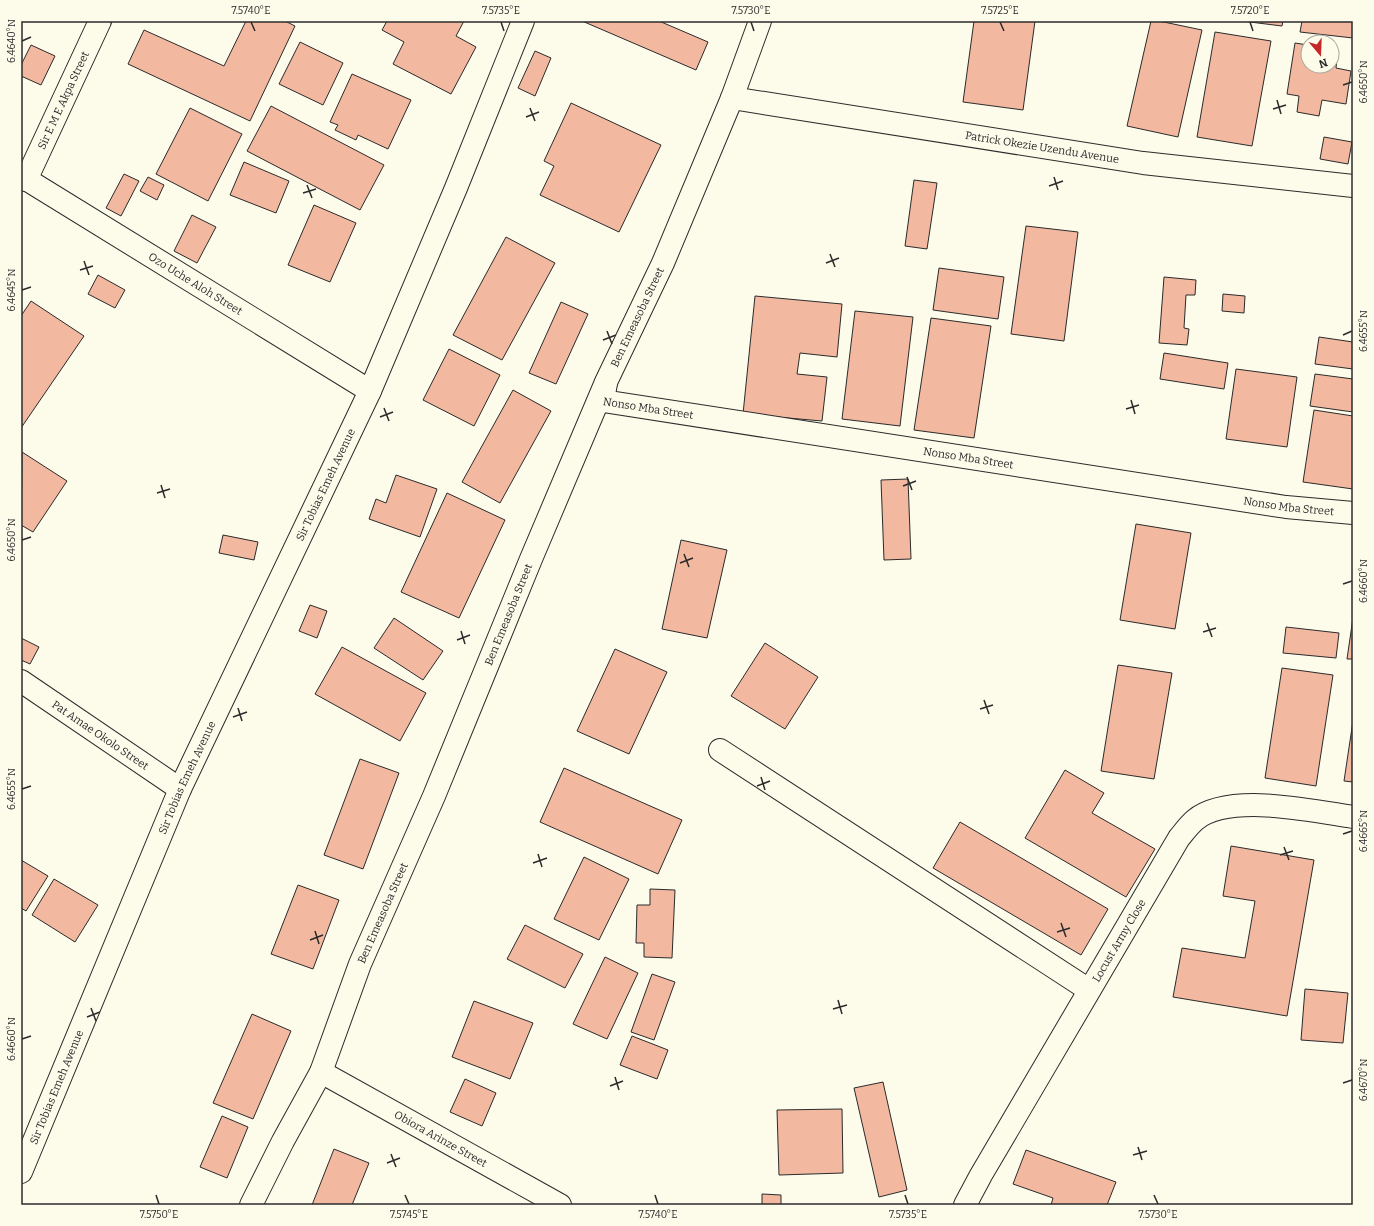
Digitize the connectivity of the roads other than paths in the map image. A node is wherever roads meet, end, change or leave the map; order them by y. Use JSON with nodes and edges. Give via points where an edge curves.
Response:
{"nodes":[{"id":1,"x":100,"y":21,"type":"edge"},
{"id":2,"x":523,"y":21,"type":"edge"},
{"id":3,"x":760,"y":21,"type":"edge"},
{"id":4,"x":732,"y":98,"type":"junction"},
{"id":5,"x":23,"y":178,"type":"edge"},
{"id":6,"x":1353,"y":186,"type":"edge"},
{"id":7,"x":606,"y":382,"type":"junction"},
{"id":8,"x":370,"y":391,"type":"junction"},
{"id":9,"x":1353,"y":513,"type":"edge"},
{"id":10,"x":21,"y":681,"type":"edge"},
{"id":11,"x":720,"y":750,"type":"dead end"},
{"id":12,"x":180,"y":789,"type":"junction"},
{"id":13,"x":1353,"y":817,"type":"edge"},
{"id":14,"x":1089,"y":990,"type":"junction"},
{"id":15,"x":321,"y":1072,"type":"junction"},
{"id":16,"x":21,"y":1172,"type":"edge"},
{"id":17,"x":251,"y":1205,"type":"edge"},
{"id":18,"x":560,"y":1205,"type":"edge"},
{"id":19,"x":965,"y":1205,"type":"edge"}],
"edges":[{"from":1,"to":5,"type":"street","name":"Sir E M E Akpa Street"},
{"from":2,"to":8,"type":"street","name":"Sir Tobias Emeh Avenue"},
{"from":3,"to":4,"type":"street","name":"Ben Emeasoba Street"},
{"from":4,"to":6,"type":"street","name":"Patrick Okezie Uzendu Avenue","via":[[1143,163]]},
{"from":4,"to":7,"type":"street","name":"Ben Emeasoba Street","via":[[663,263]]},
{"from":5,"to":8,"type":"street","name":"Ozo Uche Aloh Street"},
{"from":7,"to":9,"type":"street","name":"Nonso Mba Street","via":[[603,401],[1286,507]]},
{"from":7,"to":15,"type":"street","name":"Ben Emeasoba Street","via":[[434,796],[360,964]]},
{"from":8,"to":12,"type":"street","name":"Sir Tobias Emeh Avenue"},
{"from":10,"to":12,"type":"street","name":"Pat Amae Okolo Street"},
{"from":11,"to":14,"type":"street"},
{"from":12,"to":16,"type":"street","name":"Sir Tobias Emeh Avenue"},
{"from":13,"to":14,"type":"street","name":"Locust Army Close","via":[[1272,805],[1244,804],[1213,810],[1195,819],[1179,838]]},
{"from":14,"to":19,"type":"street","name":"Locust Army Close"},
{"from":15,"to":17,"type":"street","name":"Ben Emeasoba Street","via":[[282,1141]]},
{"from":15,"to":18,"type":"street","name":"Obiora Arinze Street"}]}
